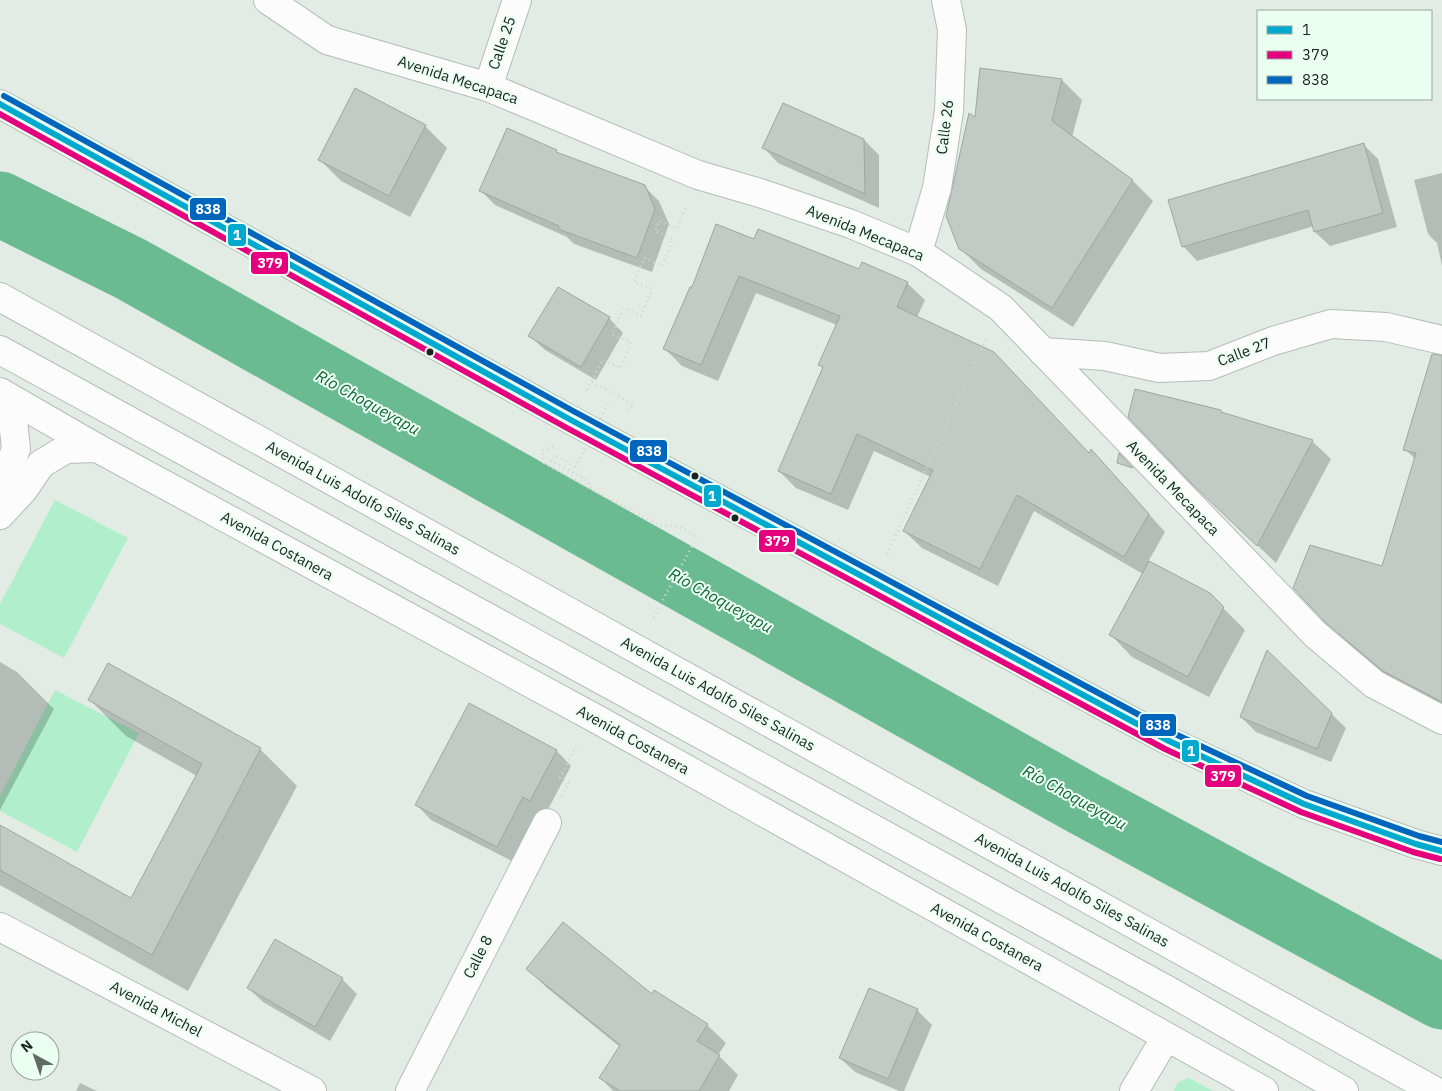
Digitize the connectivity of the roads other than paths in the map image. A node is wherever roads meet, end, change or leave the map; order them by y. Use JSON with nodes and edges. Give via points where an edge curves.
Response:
{"nodes":[{"id":1,"x":268,"y":0,"type":"edge"},
{"id":2,"x":517,"y":0,"type":"edge"},
{"id":3,"x":946,"y":0,"type":"edge"},
{"id":4,"x":488,"y":87,"type":"junction"},
{"id":5,"x":0,"y":104,"type":"edge"},
{"id":6,"x":918,"y":252,"type":"junction"},
{"id":7,"x":0,"y":297,"type":"edge"},
{"id":8,"x":1442,"y":340,"type":"edge"},
{"id":9,"x":0,"y":350,"type":"edge"},
{"id":10,"x":1044,"y":352,"type":"junction"},
{"id":11,"x":0,"y":392,"type":"edge"},
{"id":12,"x":97,"y":448,"type":"junction"},
{"id":13,"x":0,"y":499,"type":"edge"},
{"id":14,"x":0,"y":515,"type":"edge"},
{"id":15,"x":1442,"y":720,"type":"edge"},
{"id":16,"x":547,"y":823,"type":"dead end"},
{"id":17,"x":1442,"y":851,"type":"edge"},
{"id":18,"x":0,"y":927,"type":"edge"},
{"id":19,"x":1166,"y":1037,"type":"junction"},
{"id":20,"x":312,"y":1091,"type":"edge"},
{"id":21,"x":410,"y":1091,"type":"edge"},
{"id":22,"x":1134,"y":1091,"type":"edge"},
{"id":23,"x":1264,"y":1091,"type":"edge"},
{"id":24,"x":1344,"y":1091,"type":"edge"},
{"id":25,"x":1436,"y":1091,"type":"edge"}],
"edges":[{"from":1,"to":4,"type":"main road","name":"Avenida Mecapaca","via":[[327,40]]},
{"from":2,"to":4,"type":"main road","name":"Calle 25"},
{"from":3,"to":6,"type":"main road","name":"Calle 26","via":[[952,30],[949,111],[937,188]]},
{"from":4,"to":6,"type":"main road","name":"Avenida Mecapaca","via":[[698,175],[851,224]]},
{"from":5,"to":17,"type":"main road","via":[[571,420],[1169,741],[1304,804]]},
{"from":6,"to":10,"type":"main road","name":"Avenida Mecapaca","via":[[1000,308]]},
{"from":7,"to":25,"type":"main road","name":"Avenida Luis Adolfo Siles Salinas"},
{"from":8,"to":10,"type":"main road","name":"Calle 27","via":[[1386,327],[1330,324],[1209,366],[1159,368],[1105,356]]},
{"from":9,"to":24,"type":"main road","via":[[1169,991]]},
{"from":10,"to":15,"type":"main road","name":"Avenida Mecapaca","via":[[1315,634],[1374,684]]},
{"from":11,"to":12,"type":"main road","name":"Avenida Costanera"},
{"from":11,"to":13,"type":"main road","via":[[13,420],[16,449]]},
{"from":12,"to":14,"type":"main road","via":[[66,449],[41,464]]},
{"from":12,"to":19,"type":"main road","name":"Avenida Costanera","via":[[591,716]]},
{"from":16,"to":21,"type":"main road","name":"Calle 8"},
{"from":18,"to":20,"type":"main road","name":"Avenida Michel"},
{"from":19,"to":22,"type":"main road"},
{"from":19,"to":23,"type":"main road","name":"Avenida Costanera"}]}
